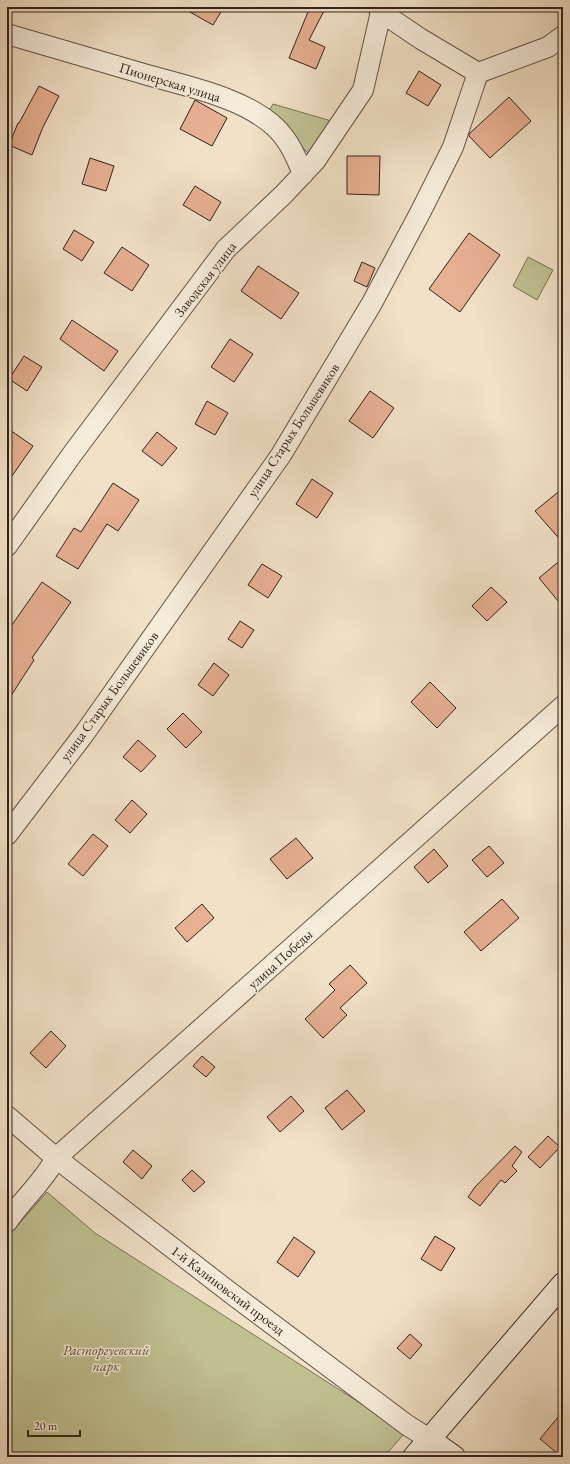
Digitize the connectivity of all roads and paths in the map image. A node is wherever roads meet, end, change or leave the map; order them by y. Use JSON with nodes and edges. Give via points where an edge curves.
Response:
{"nodes":[{"id":1,"x":380,"y":9,"type":"edge"},
{"id":2,"x":7,"y":34,"type":"edge"},
{"id":3,"x":563,"y":36,"type":"edge"},
{"id":4,"x":478,"y":74,"type":"junction"},
{"id":5,"x":303,"y":174,"type":"junction"},
{"id":6,"x":7,"y":546,"type":"edge"},
{"id":7,"x":563,"y":706,"type":"edge"},
{"id":8,"x":7,"y":835,"type":"edge"},
{"id":9,"x":7,"y":1116,"type":"edge"},
{"id":10,"x":56,"y":1158,"type":"junction"},
{"id":11,"x":7,"y":1222,"type":"edge"},
{"id":12,"x":563,"y":1284,"type":"edge"},
{"id":13,"x":430,"y":1439,"type":"junction"},
{"id":14,"x":414,"y":1457,"type":"edge"},
{"id":15,"x":454,"y":1457,"type":"edge"}],
"edges":[{"from":1,"to":4,"type":"street","via":[[421,39]]},
{"from":1,"to":5,"type":"street","name":"Заводская улица","via":[[363,90],[315,161]]},
{"from":2,"to":5,"type":"street","name":"Пионерская улица","via":[[206,92],[241,105],[275,128],[285,139]]},
{"from":3,"to":4,"type":"street","via":[[548,47]]},
{"from":4,"to":8,"type":"street","name":"улица Старых Большевиков","via":[[453,147],[421,211],[372,303],[281,455],[84,734]]},
{"from":5,"to":6,"type":"street","name":"Заводская улица","via":[[226,249],[72,453]]},
{"from":7,"to":10,"type":"street","name":"улица Победы"},
{"from":9,"to":10,"type":"street","name":"1-й Калиновский проезд"},
{"from":10,"to":11,"type":"street","name":"улица Победы","via":[[49,1172]]},
{"from":10,"to":13,"type":"street","name":"1-й Калиновский проезд","via":[[245,1304]]},
{"from":12,"to":13,"type":"street"},
{"from":13,"to":14,"type":"street"},
{"from":13,"to":15,"type":"street","name":"1-й Калиновский проезд"}]}
